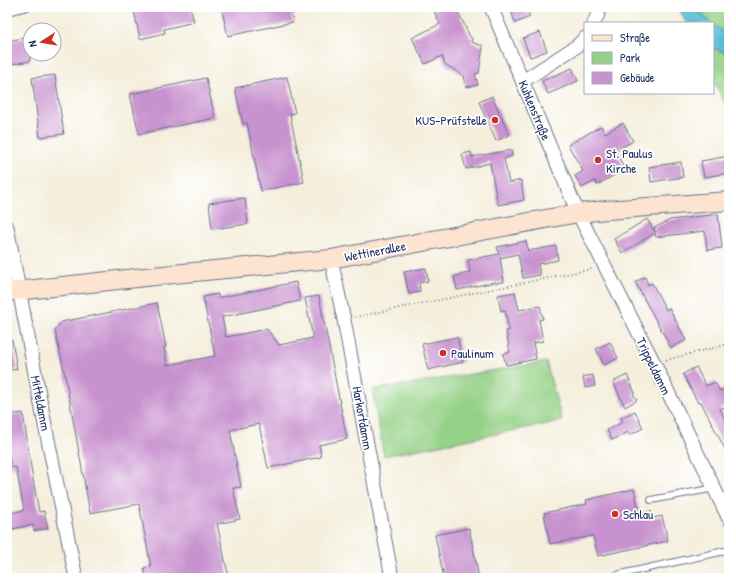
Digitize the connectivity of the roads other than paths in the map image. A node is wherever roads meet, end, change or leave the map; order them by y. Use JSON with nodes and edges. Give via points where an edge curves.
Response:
{"nodes":[{"id":1,"x":27,"y":7,"type":"edge"},
{"id":2,"x":491,"y":7,"type":"edge"},
{"id":3,"x":599,"y":7,"type":"edge"},
{"id":4,"x":7,"y":12,"type":"edge"},
{"id":5,"x":594,"y":22,"type":"edge"},
{"id":6,"x":584,"y":39,"type":"edge"},
{"id":7,"x":523,"y":81,"type":"junction"},
{"id":8,"x":729,"y":201,"type":"edge"},
{"id":9,"x":578,"y":213,"type":"junction"},
{"id":10,"x":7,"y":227,"type":"edge"},
{"id":11,"x":330,"y":259,"type":"junction"},
{"id":12,"x":13,"y":291,"type":"edge"},
{"id":13,"x":715,"y":488,"type":"junction"},
{"id":14,"x":651,"y":500,"type":"dead end"},
{"id":15,"x":729,"y":519,"type":"edge"},
{"id":16,"x":729,"y":550,"type":"edge"},
{"id":17,"x":618,"y":575,"type":"dead end"},
{"id":18,"x":729,"y":576,"type":"edge"},
{"id":19,"x":76,"y":578,"type":"edge"},
{"id":20,"x":392,"y":578,"type":"edge"},
{"id":21,"x":726,"y":578,"type":"edge"}],
"edges":[{"from":1,"to":4,"type":"lane"},
{"from":2,"to":7,"type":"street","name":"Kuhlenstraße"},
{"from":3,"to":5,"type":"street"},
{"from":6,"to":7,"type":"street","via":[[578,46]]},
{"from":7,"to":9,"type":"street","name":"Kuhlenstraße"},
{"from":8,"to":9,"type":"street","name":"Wettinerallee"},
{"from":9,"to":11,"type":"street","name":"Wettinerallee"},
{"from":9,"to":13,"type":"street","name":"Trippeldamm"},
{"from":10,"to":12,"type":"street","name":"Mitteldamm"},
{"from":11,"to":12,"type":"street","name":"Wettinerallee"},
{"from":11,"to":20,"type":"street","name":"Harkortdamm","via":[[344,320]]},
{"from":12,"to":19,"type":"street","name":"Mitteldamm"},
{"from":13,"to":14,"type":"lane"},
{"from":13,"to":15,"type":"street","name":"Trippeldamm"},
{"from":16,"to":17,"type":"lane"},
{"from":18,"to":21,"type":"lane"}]}
